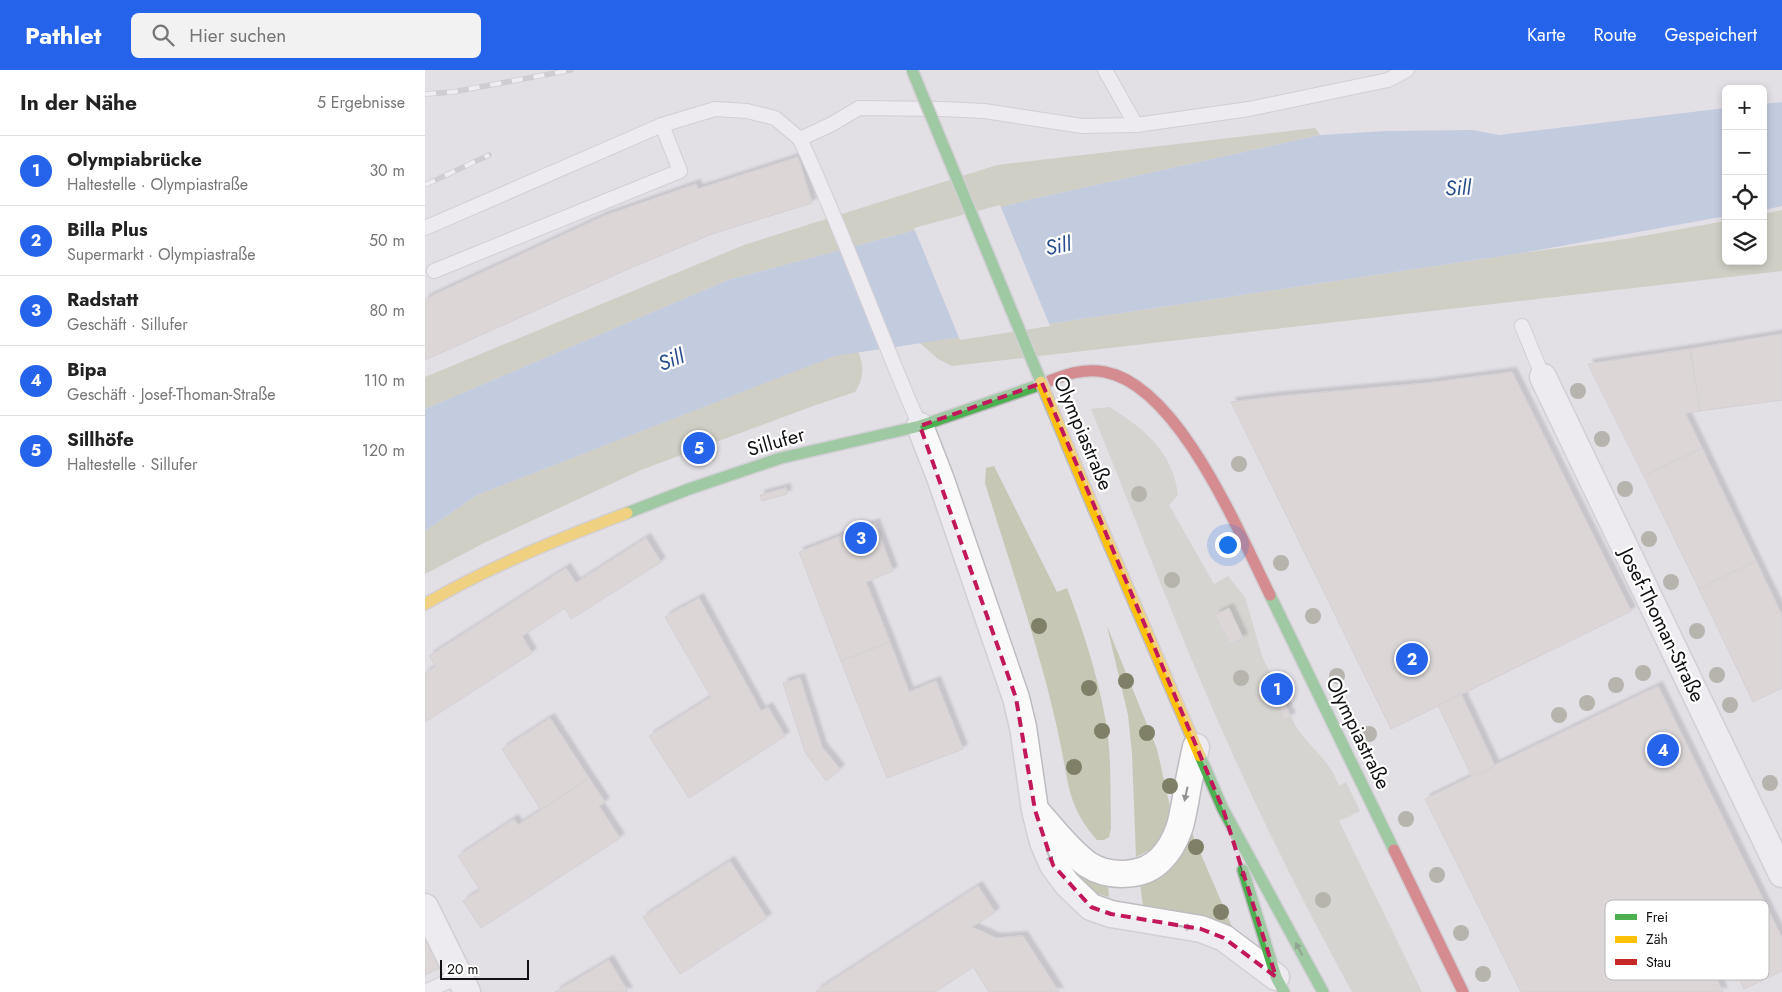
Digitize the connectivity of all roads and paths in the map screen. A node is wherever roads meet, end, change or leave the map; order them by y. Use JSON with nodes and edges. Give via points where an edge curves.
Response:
{"nodes":[{"id":1,"x":912,"y":70,"type":"edge"},
{"id":2,"x":1105,"y":70,"type":"edge"},
{"id":3,"x":1407,"y":70,"type":"edge"},
{"id":4,"x":662,"y":125,"type":"junction"},
{"id":5,"x":1136,"y":125,"type":"junction"},
{"id":6,"x":800,"y":139,"type":"junction"},
{"id":7,"x":425,"y":228,"type":"edge"},
{"id":8,"x":434,"y":272,"type":"dead end"},
{"id":9,"x":1522,"y":326,"type":"dead end"},
{"id":10,"x":1543,"y":377,"type":"joint"},
{"id":11,"x":1147,"y":394,"type":"joint"},
{"id":12,"x":920,"y":426,"type":"junction"},
{"id":13,"x":425,"y":604,"type":"edge"},
{"id":14,"x":1196,"y":747,"type":"junction"},
{"id":15,"x":1223,"y":809,"type":"junction"},
{"id":16,"x":1035,"y":810,"type":"junction"},
{"id":17,"x":1782,"y":874,"type":"edge"},
{"id":18,"x":425,"y":906,"type":"edge"},
{"id":19,"x":464,"y":984,"type":"edge"},
{"id":20,"x":1282,"y":988,"type":"edge"},
{"id":21,"x":425,"y":992,"type":"edge"},
{"id":22,"x":1323,"y":992,"type":"edge"},
{"id":23,"x":1463,"y":992,"type":"edge"}],
"edges":[{"from":1,"to":14,"type":"street","name":"Olympiastraße","bridge":true},
{"from":2,"to":5,"type":"lane"},
{"from":3,"to":5,"type":"lane","via":[[1388,80],[1259,107]]},
{"from":4,"to":6,"type":"lane","via":[[715,109],[747,111],[775,118]]},
{"from":4,"to":7,"type":"lane"},
{"from":4,"to":8,"type":"lane","via":[[680,171]]},
{"from":5,"to":6,"type":"lane","via":[[1082,126],[984,111],[859,108]]},
{"from":6,"to":12,"type":"lane","via":[[829,200]]},
{"from":9,"to":10,"type":"lane"},
{"from":10,"to":17,"type":"street","name":"Josef-Thoman-Straße"},
{"from":11,"to":12,"type":"street","name":"Sillufer","via":[[1112,373],[1082,371]]},
{"from":11,"to":23,"type":"street","name":"Olympiastraße","via":[[1178,429],[1223,503]]},
{"from":12,"to":13,"type":"street","name":"Sillufer","via":[[781,458],[689,489],[567,536],[462,583]]},
{"from":12,"to":16,"type":"street","via":[[1017,698]]},
{"from":14,"to":15,"type":"street","name":"Olympiastraße"},
{"from":14,"to":16,"type":"street","one_way":true,"via":[[1180,827],[1161,860],[1146,870],[1115,874],[1087,864]]},
{"from":15,"to":20,"type":"street","name":"Olympiastraße","one_way":true},
{"from":22,"to":15,"type":"street","name":"Olympiastraße","one_way":true},
{"from":16,"to":20,"type":"street","one_way":true,"via":[[1053,865],[1091,907],[1111,914],[1201,929],[1224,938]]},
{"from":18,"to":19,"type":"street"},
{"from":19,"to":21,"type":"lane"}]}
